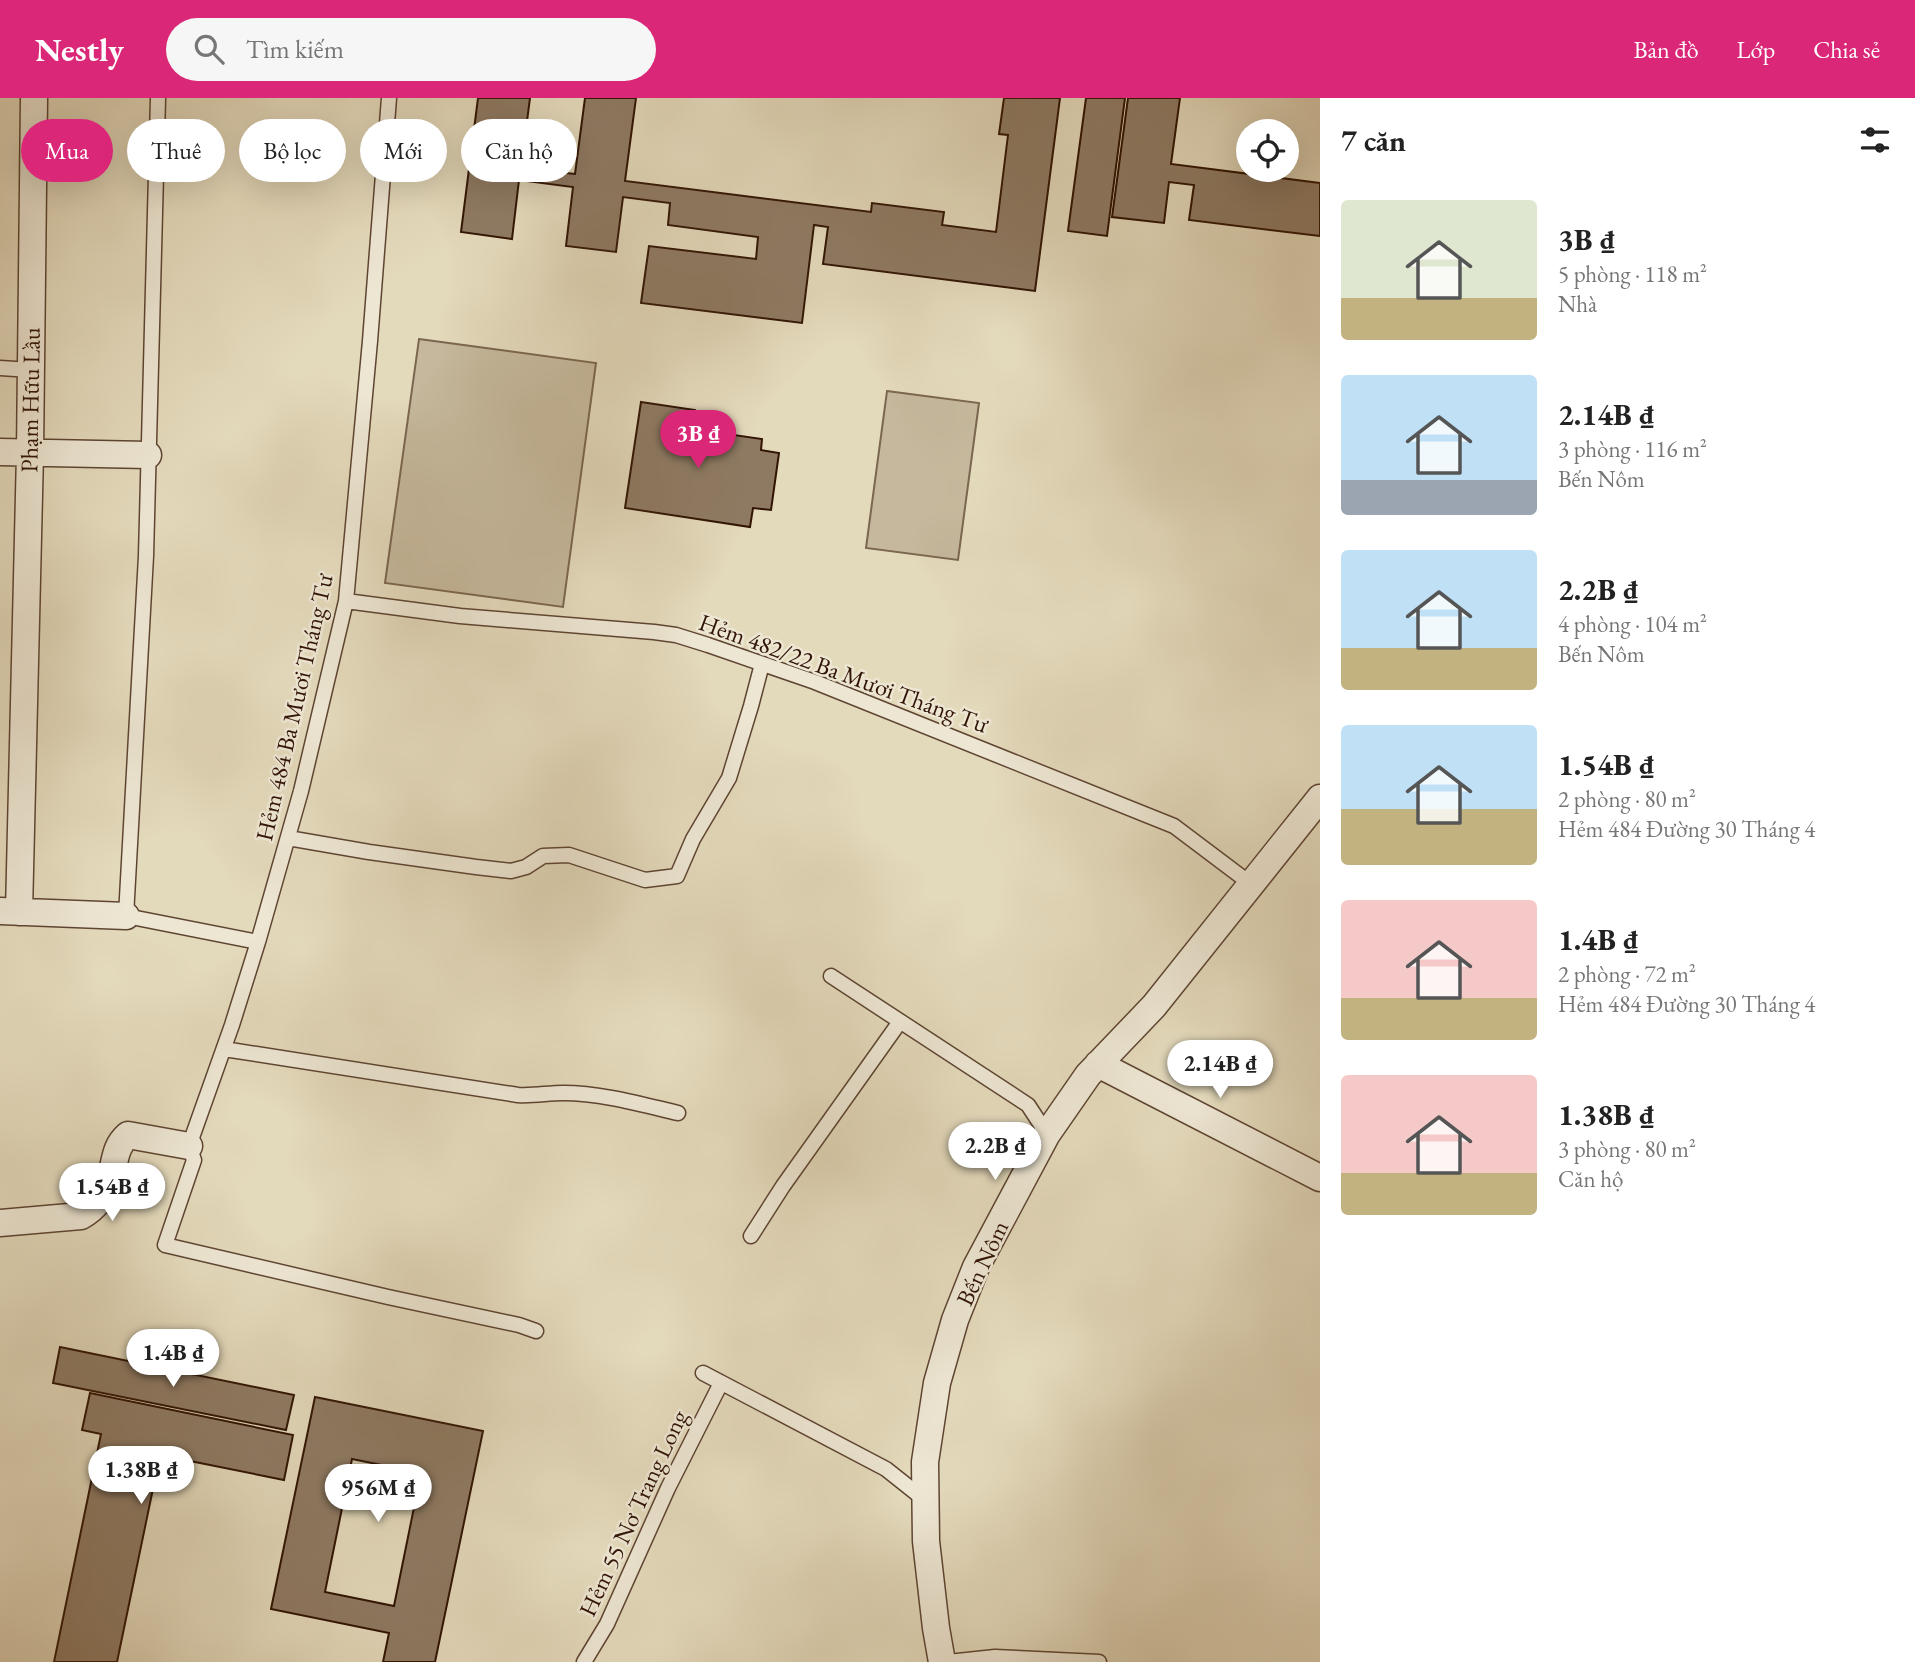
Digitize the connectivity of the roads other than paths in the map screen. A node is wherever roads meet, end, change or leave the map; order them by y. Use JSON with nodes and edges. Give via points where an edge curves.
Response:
{"nodes":[{"id":1,"x":34,"y":98,"type":"edge"},
{"id":2,"x":158,"y":98,"type":"edge"},
{"id":3,"x":389,"y":98,"type":"edge"},
{"id":4,"x":0,"y":368,"type":"edge"},
{"id":5,"x":31,"y":370,"type":"junction"},
{"id":6,"x":0,"y":452,"type":"edge"},
{"id":7,"x":30,"y":453,"type":"junction"},
{"id":8,"x":148,"y":455,"type":"junction"},
{"id":9,"x":346,"y":601,"type":"junction"},
{"id":10,"x":762,"y":664,"type":"junction"},
{"id":11,"x":1320,"y":798,"type":"edge"},
{"id":12,"x":288,"y":838,"type":"junction"},
{"id":13,"x":1251,"y":884,"type":"junction"},
{"id":14,"x":9,"y":911,"type":"edge"},
{"id":15,"x":126,"y":916,"type":"junction"},
{"id":16,"x":258,"y":942,"type":"junction"},
{"id":17,"x":831,"y":976,"type":"dead end"},
{"id":18,"x":899,"y":1023,"type":"junction"},
{"id":19,"x":224,"y":1049,"type":"junction"},
{"id":20,"x":1098,"y":1065,"type":"junction"},
{"id":21,"x":678,"y":1113,"type":"dead end"},
{"id":22,"x":1047,"y":1134,"type":"junction"},
{"id":23,"x":189,"y":1146,"type":"junction"},
{"id":24,"x":1320,"y":1178,"type":"edge"},
{"id":25,"x":0,"y":1223,"type":"edge"},
{"id":26,"x":751,"y":1236,"type":"dead end"},
{"id":27,"x":536,"y":1331,"type":"dead end"},
{"id":28,"x":703,"y":1373,"type":"dead end"},
{"id":29,"x":721,"y":1382,"type":"junction"},
{"id":30,"x":925,"y":1500,"type":"junction"},
{"id":31,"x":584,"y":1662,"type":"edge"},
{"id":32,"x":942,"y":1662,"type":"edge"},
{"id":33,"x":948,"y":1662,"type":"edge"},
{"id":34,"x":1099,"y":1662,"type":"edge"}],
"edges":[{"from":1,"to":5,"type":"street","name":"Phạm Hữu Lầu"},
{"from":2,"to":8,"type":"lane"},
{"from":3,"to":9,"type":"lane","name":"Hẻm 484 Ba Mươi Tháng Tư"},
{"from":4,"to":5,"type":"lane"},
{"from":5,"to":7,"type":"street","name":"Phạm Hữu Lầu"},
{"from":6,"to":7,"type":"street"},
{"from":7,"to":8,"type":"street"},
{"from":7,"to":14,"type":"street","name":"Phạm Hữu Lầu"},
{"from":8,"to":15,"type":"lane"},
{"from":9,"to":10,"type":"lane","name":"Hẻm 482/22 Ba Mươi Tháng Tư","via":[[676,635]]},
{"from":9,"to":12,"type":"lane","name":"Hẻm 484 Ba Mươi Tháng Tư"},
{"from":10,"to":12,"type":"lane","via":[[729,778],[677,876],[645,880],[569,855],[543,856],[511,871]]},
{"from":10,"to":13,"type":"lane","name":"Hẻm 482/22 Ba Mươi Tháng Tư","via":[[1174,826]]},
{"from":11,"to":13,"type":"street","name":"Bến Nôm"},
{"from":12,"to":16,"type":"lane","name":"Hẻm 484 Ba Mươi Tháng Tư"},
{"from":13,"to":20,"type":"street","name":"Bến Nôm","via":[[1154,1006]]},
{"from":14,"to":15,"type":"street"},
{"from":15,"to":16,"type":"lane"},
{"from":16,"to":19,"type":"lane","name":"Hẻm 484 Ba Mươi Tháng Tư"},
{"from":17,"to":18,"type":"lane"},
{"from":18,"to":22,"type":"lane","via":[[1028,1105]]},
{"from":18,"to":26,"type":"lane"},
{"from":19,"to":21,"type":"lane","via":[[519,1095],[593,1096]]},
{"from":19,"to":23,"type":"lane","name":"Hẻm 484 Ba Mươi Tháng Tư"},
{"from":20,"to":22,"type":"street","name":"Bến Nôm"},
{"from":20,"to":24,"type":"street"},
{"from":22,"to":30,"type":"street","name":"Bến Nôm","via":[[975,1267],[955,1320],[937,1383],[925,1462]]},
{"from":23,"to":25,"type":"street","via":[[128,1135],[120,1142],[109,1182],[93,1209],[82,1216]]},
{"from":23,"to":27,"type":"lane","name":"Hẻm 484 Ba Mươi Tháng Tư","via":[[194,1160],[165,1245]]},
{"from":28,"to":29,"type":"lane"},
{"from":29,"to":30,"type":"lane","via":[[886,1469]]},
{"from":29,"to":31,"type":"lane","name":"Hẻm 55 Nơ Trang Long","via":[[607,1624]]},
{"from":30,"to":32,"type":"street","name":"Bến Nôm"},
{"from":33,"to":34,"type":"lane","via":[[995,1657]]}]}
